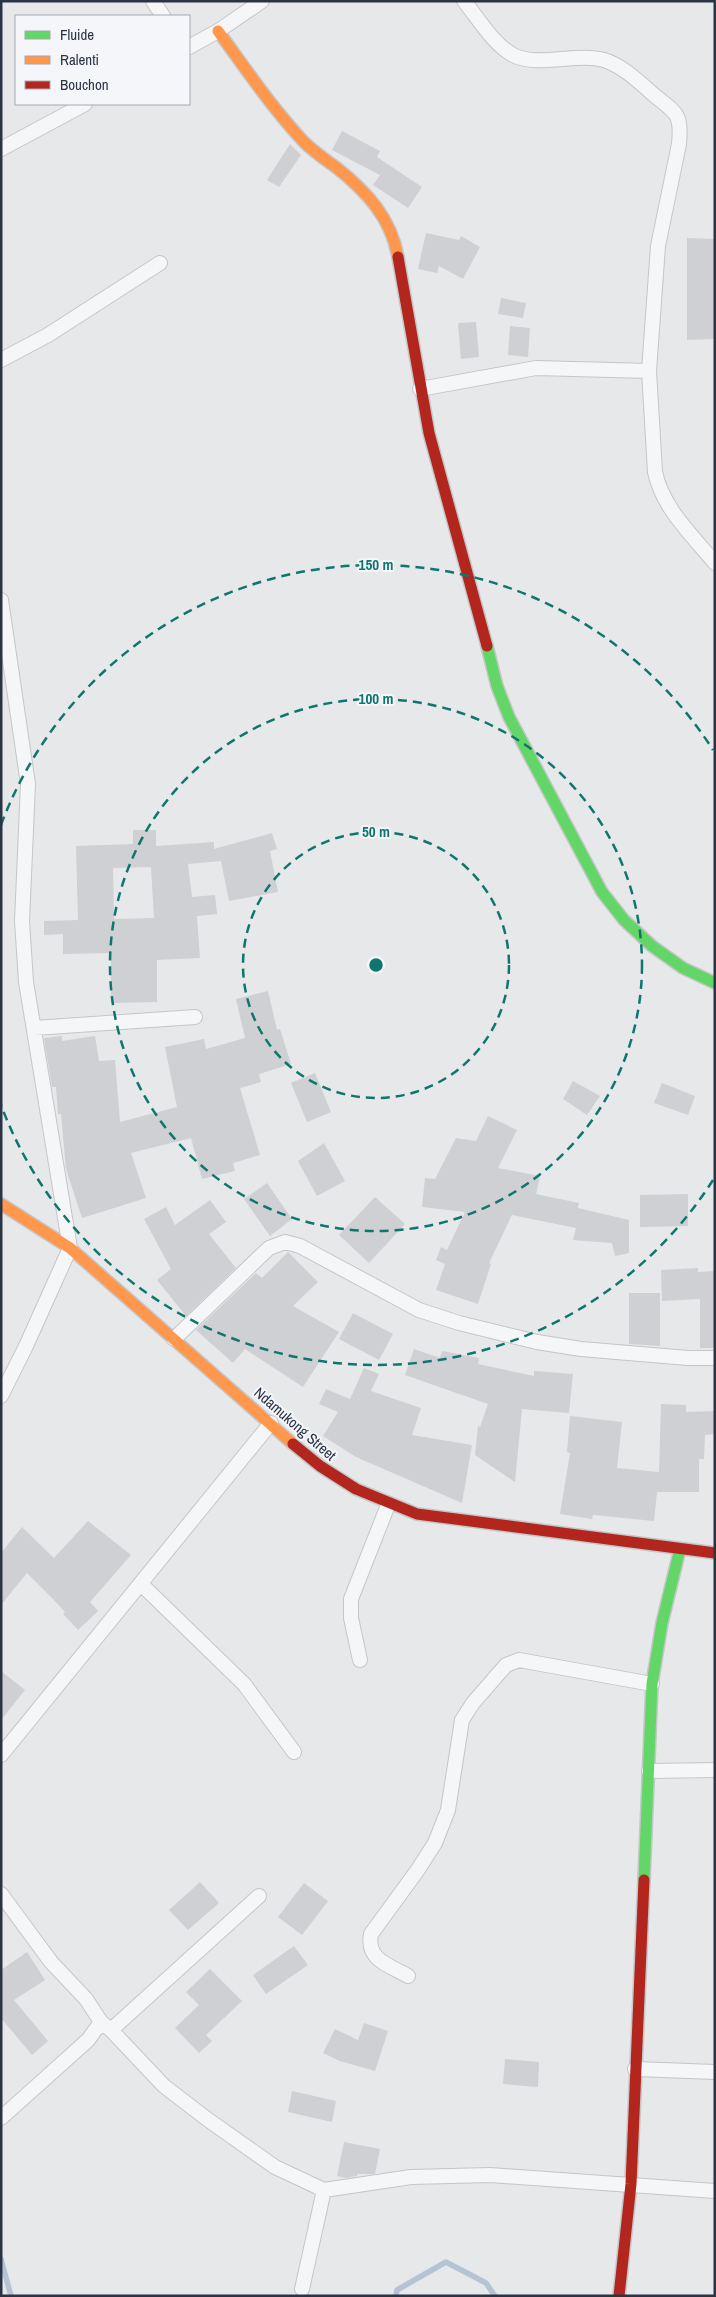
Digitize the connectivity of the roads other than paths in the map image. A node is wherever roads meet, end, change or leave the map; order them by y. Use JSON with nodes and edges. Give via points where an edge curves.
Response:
{"nodes":[{"id":1,"x":153,"y":1,"type":"edge"},
{"id":2,"x":262,"y":1,"type":"edge"},
{"id":3,"x":464,"y":1,"type":"edge"},
{"id":4,"x":162,"y":15,"type":"edge"},
{"id":5,"x":218,"y":31,"type":"junction"},
{"id":6,"x":190,"y":46,"type":"edge"},
{"id":7,"x":83,"y":105,"type":"edge"},
{"id":8,"x":1,"y":149,"type":"edge"},
{"id":9,"x":160,"y":263,"type":"dead end"},
{"id":10,"x":1,"y":360,"type":"edge"},
{"id":11,"x":649,"y":371,"type":"junction"},
{"id":12,"x":420,"y":389,"type":"junction"},
{"id":13,"x":715,"y":563,"type":"edge"},
{"id":14,"x":1,"y":600,"type":"edge"},
{"id":15,"x":715,"y":983,"type":"edge"},
{"id":16,"x":194,"y":1017,"type":"dead end"},
{"id":17,"x":34,"y":1028,"type":"junction"},
{"id":18,"x":1,"y":1204,"type":"edge"},
{"id":19,"x":70,"y":1248,"type":"junction"},
{"id":20,"x":174,"y":1339,"type":"junction"},
{"id":21,"x":715,"y":1358,"type":"edge"},
{"id":22,"x":1,"y":1396,"type":"edge"},
{"id":23,"x":271,"y":1423,"type":"junction"},
{"id":24,"x":388,"y":1506,"type":"junction"},
{"id":25,"x":680,"y":1549,"type":"junction"},
{"id":26,"x":715,"y":1552,"type":"edge"},
{"id":27,"x":141,"y":1584,"type":"junction"},
{"id":28,"x":360,"y":1660,"type":"dead end"},
{"id":29,"x":652,"y":1684,"type":"junction"},
{"id":30,"x":294,"y":1752,"type":"dead end"},
{"id":31,"x":1,"y":1755,"type":"edge"},
{"id":32,"x":715,"y":1770,"type":"edge"},
{"id":33,"x":648,"y":1771,"type":"junction"},
{"id":34,"x":1,"y":1894,"type":"edge"},
{"id":35,"x":259,"y":1896,"type":"dead end"},
{"id":36,"x":408,"y":1976,"type":"dead end"},
{"id":37,"x":106,"y":2026,"type":"junction"},
{"id":38,"x":635,"y":2069,"type":"junction"},
{"id":39,"x":715,"y":2072,"type":"edge"},
{"id":40,"x":1,"y":2118,"type":"edge"},
{"id":41,"x":631,"y":2184,"type":"junction"},
{"id":42,"x":324,"y":2190,"type":"junction"},
{"id":43,"x":715,"y":2191,"type":"edge"},
{"id":44,"x":302,"y":2289,"type":"dead end"},
{"id":45,"x":619,"y":2296,"type":"edge"}],
"edges":[{"from":1,"to":4,"type":"street"},
{"from":2,"to":5,"type":"street"},
{"from":3,"to":11,"type":"street","via":[[502,47],[514,56],[605,60],[628,73],[678,115],[681,128],[679,144],[658,246]]},
{"from":5,"to":6,"type":"street"},
{"from":5,"to":12,"type":"street","via":[[280,115],[306,144],[350,179],[375,205],[392,231]]},
{"from":7,"to":8,"type":"street"},
{"from":9,"to":10,"type":"street","via":[[48,336]]},
{"from":11,"to":12,"type":"street","via":[[536,368]]},
{"from":11,"to":13,"type":"street","via":[[655,472],[659,488],[666,504]]},
{"from":12,"to":15,"type":"street","via":[[497,686],[509,717],[614,910],[659,952],[696,976]]},
{"from":14,"to":17,"type":"street","via":[[28,784],[22,920],[26,982]]},
{"from":16,"to":17,"type":"street"},
{"from":17,"to":19,"type":"street"},
{"from":18,"to":19,"type":"street","name":"Ndamukong Street"},
{"from":19,"to":20,"type":"street","name":"Ndamukong Street"},
{"from":19,"to":22,"type":"street"},
{"from":20,"to":21,"type":"street","via":[[268,1248],[285,1242],[300,1246],[419,1310],[459,1323],[580,1349]]},
{"from":20,"to":23,"type":"street","name":"Ndamukong Street"},
{"from":23,"to":24,"type":"street","name":"Ndamukong Street","via":[[291,1444],[334,1478]]},
{"from":23,"to":27,"type":"street"},
{"from":24,"to":25,"type":"street","name":"Ndamukong Street","via":[[417,1514]]},
{"from":24,"to":28,"type":"street","via":[[351,1599],[351,1618]]},
{"from":25,"to":26,"type":"street","name":"Ndamukong Street"},
{"from":25,"to":29,"type":"street","via":[[662,1623]]},
{"from":27,"to":30,"type":"street","via":[[244,1684]]},
{"from":27,"to":31,"type":"street"},
{"from":29,"to":33,"type":"street"},
{"from":29,"to":36,"type":"street","via":[[519,1660],[506,1665],[473,1703],[462,1720],[448,1810],[435,1843],[371,1934],[369,1944],[375,1957]]},
{"from":32,"to":33,"type":"street"},
{"from":33,"to":38,"type":"street"},
{"from":34,"to":37,"type":"street","via":[[51,1962]]},
{"from":35,"to":37,"type":"street"},
{"from":37,"to":40,"type":"street"},
{"from":37,"to":42,"type":"street","via":[[164,2086],[207,2119],[275,2167]]},
{"from":38,"to":39,"type":"street"},
{"from":38,"to":41,"type":"street"},
{"from":41,"to":42,"type":"street","via":[[454,2175],[411,2177]]},
{"from":41,"to":43,"type":"street"},
{"from":41,"to":45,"type":"street"},
{"from":42,"to":44,"type":"street"}]}
